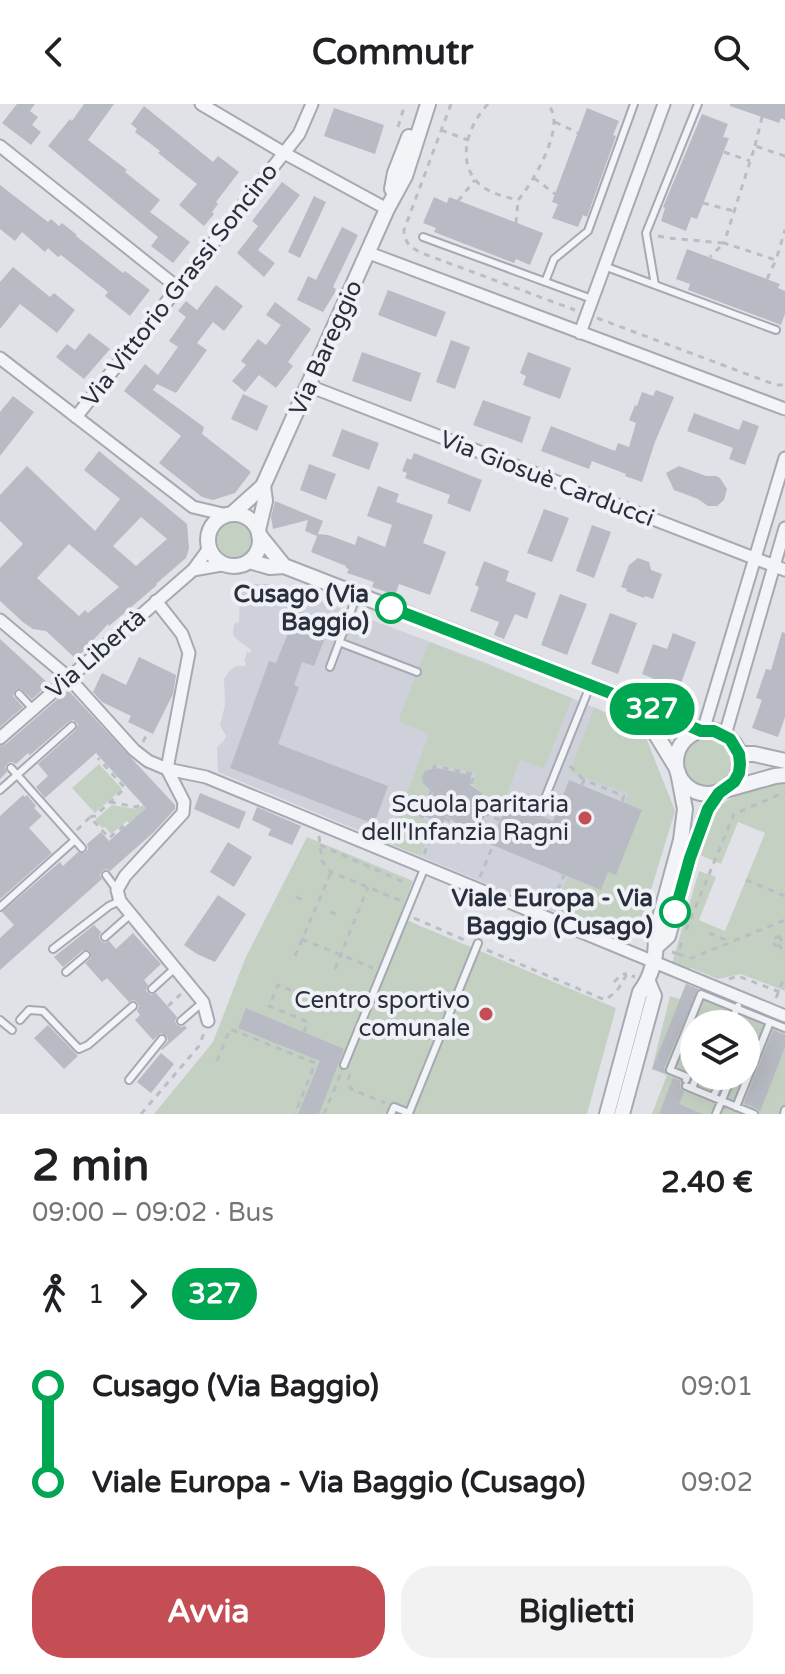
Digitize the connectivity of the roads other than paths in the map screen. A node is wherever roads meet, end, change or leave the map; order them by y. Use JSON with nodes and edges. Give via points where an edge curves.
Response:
{"nodes":[{"id":1,"x":201,"y":104,"type":"edge"},
{"id":2,"x":312,"y":104,"type":"edge"},
{"id":3,"x":421,"y":104,"type":"edge"},
{"id":4,"x":428,"y":104,"type":"edge"},
{"id":5,"x":634,"y":104,"type":"edge"},
{"id":6,"x":664,"y":104,"type":"edge"},
{"id":7,"x":698,"y":104,"type":"edge"},
{"id":8,"x":0,"y":146,"type":"edge"},
{"id":9,"x":284,"y":153,"type":"junction"},
{"id":10,"x":387,"y":209,"type":"junction"},
{"id":11,"x":423,"y":237,"type":"dead end"},
{"id":12,"x":369,"y":253,"type":"junction"},
{"id":13,"x":604,"y":266,"type":"junction"},
{"id":14,"x":545,"y":282,"type":"junction"},
{"id":15,"x":655,"y":285,"type":"junction"},
{"id":16,"x":177,"y":287,"type":"junction"},
{"id":17,"x":592,"y":299,"type":"junction"},
{"id":18,"x":776,"y":330,"type":"dead end"},
{"id":19,"x":580,"y":333,"type":"junction"},
{"id":20,"x":0,"y":358,"type":"edge"},
{"id":21,"x":309,"y":386,"type":"junction"},
{"id":22,"x":785,"y":409,"type":"edge"},
{"id":23,"x":76,"y":417,"type":"junction"},
{"id":24,"x":785,"y":458,"type":"edge"},
{"id":25,"x":263,"y":486,"type":"junction"},
{"id":26,"x":229,"y":515,"type":"junction"},
{"id":27,"x":785,"y":528,"type":"edge"},
{"id":28,"x":259,"y":533,"type":"junction"},
{"id":29,"x":210,"y":547,"type":"junction"},
{"id":30,"x":755,"y":559,"type":"junction"},
{"id":31,"x":249,"y":561,"type":"junction"},
{"id":32,"x":227,"y":564,"type":"junction"},
{"id":33,"x":284,"y":566,"type":"junction"},
{"id":34,"x":780,"y":568,"type":"edge"},
{"id":35,"x":193,"y":570,"type":"junction"},
{"id":36,"x":357,"y":595,"type":"junction"},
{"id":37,"x":156,"y":601,"type":"junction"},
{"id":38,"x":0,"y":620,"type":"edge"},
{"id":39,"x":339,"y":642,"type":"junction"},
{"id":40,"x":330,"y":667,"type":"dead end"},
{"id":41,"x":417,"y":672,"type":"dead end"},
{"id":42,"x":68,"y":677,"type":"junction"},
{"id":43,"x":590,"y":686,"type":"junction"},
{"id":44,"x":19,"y":694,"type":"dead end"},
{"id":45,"x":630,"y":702,"type":"junction"},
{"id":46,"x":33,"y":709,"type":"junction"},
{"id":47,"x":72,"y":726,"type":"dead end"},
{"id":48,"x":702,"y":731,"type":"junction"},
{"id":49,"x":725,"y":735,"type":"junction"},
{"id":50,"x":0,"y":738,"type":"edge"},
{"id":51,"x":739,"y":754,"type":"junction"},
{"id":52,"x":785,"y":761,"type":"edge"},
{"id":53,"x":11,"y":768,"type":"dead end"},
{"id":54,"x":167,"y":769,"type":"junction"},
{"id":55,"x":677,"y":770,"type":"junction"},
{"id":56,"x":17,"y":775,"type":"junction"},
{"id":57,"x":785,"y":775,"type":"edge"},
{"id":58,"x":0,"y":790,"type":"edge"},
{"id":59,"x":722,"y":791,"type":"junction"},
{"id":60,"x":545,"y":798,"type":"dead end"},
{"id":61,"x":73,"y":838,"type":"junction"},
{"id":62,"x":82,"y":848,"type":"dead end"},
{"id":63,"x":423,"y":863,"type":"junction"},
{"id":64,"x":106,"y":875,"type":"dead end"},
{"id":65,"x":118,"y":896,"type":"junction"},
{"id":66,"x":0,"y":907,"type":"edge"},
{"id":67,"x":131,"y":914,"type":"junction"},
{"id":68,"x":105,"y":937,"type":"dead end"},
{"id":69,"x":477,"y":944,"type":"road end"},
{"id":70,"x":657,"y":946,"type":"junction"},
{"id":71,"x":53,"y":949,"type":"dead end"},
{"id":72,"x":86,"y":955,"type":"dead end"},
{"id":73,"x":652,"y":963,"type":"junction"},
{"id":74,"x":175,"y":968,"type":"junction"},
{"id":75,"x":66,"y":972,"type":"dead end"},
{"id":76,"x":648,"y":982,"type":"junction"},
{"id":77,"x":152,"y":989,"type":"dead end"},
{"id":78,"x":203,"y":1002,"type":"junction"},
{"id":79,"x":739,"y":1004,"type":"junction"},
{"id":80,"x":133,"y":1006,"type":"dead end"},
{"id":81,"x":694,"y":1010,"type":"edge"},
{"id":82,"x":736,"y":1010,"type":"edge"},
{"id":83,"x":785,"y":1016,"type":"edge"},
{"id":84,"x":771,"y":1017,"type":"junction"},
{"id":85,"x":0,"y":1020,"type":"edge"},
{"id":86,"x":20,"y":1020,"type":"dead end"},
{"id":87,"x":181,"y":1021,"type":"dead end"},
{"id":88,"x":208,"y":1021,"type":"road end"},
{"id":89,"x":785,"y":1028,"type":"edge"},
{"id":90,"x":12,"y":1030,"type":"dead end"},
{"id":91,"x":162,"y":1039,"type":"dead end"},
{"id":92,"x":680,"y":1045,"type":"edge"},
{"id":93,"x":760,"y":1047,"type":"edge"},
{"id":94,"x":344,"y":1065,"type":"road end"},
{"id":95,"x":680,"y":1074,"type":"edge"},
{"id":96,"x":129,"y":1080,"type":"dead end"},
{"id":97,"x":698,"y":1090,"type":"edge"},
{"id":98,"x":716,"y":1090,"type":"edge"},
{"id":99,"x":726,"y":1090,"type":"edge"},
{"id":100,"x":743,"y":1090,"type":"edge"},
{"id":101,"x":713,"y":1097,"type":"junction"},
{"id":102,"x":722,"y":1101,"type":"junction"},
{"id":103,"x":736,"y":1107,"type":"junction"},
{"id":104,"x":393,"y":1110,"type":"edge"},
{"id":105,"x":607,"y":1114,"type":"edge"},
{"id":106,"x":622,"y":1114,"type":"edge"},
{"id":107,"x":716,"y":1114,"type":"edge"},
{"id":108,"x":754,"y":1114,"type":"edge"}],
"edges":[{"from":1,"to":9,"type":"street"},
{"from":2,"to":9,"type":"street","name":"Via Vittorio Grassi Soncino"},
{"from":3,"to":10,"type":"street","name":"Via Bareggio"},
{"from":4,"to":10,"type":"street","name":"Via Bareggio","via":[[405,176]]},
{"from":5,"to":14,"type":"lane","via":[[588,231],[554,259]]},
{"from":6,"to":13,"type":"street"},
{"from":7,"to":15,"type":"lane","via":[[646,233]]},
{"from":8,"to":16,"type":"street"},
{"from":9,"to":10,"type":"street"},
{"from":9,"to":16,"type":"street","name":"Via Vittorio Grassi Soncino"},
{"from":10,"to":12,"type":"street","name":"Via Bareggio"},
{"from":11,"to":14,"type":"lane"},
{"from":12,"to":19,"type":"street"},
{"from":12,"to":21,"type":"street","name":"Via Bareggio"},
{"from":13,"to":15,"type":"lane"},
{"from":13,"to":17,"type":"street"},
{"from":14,"to":17,"type":"lane"},
{"from":15,"to":18,"type":"lane"},
{"from":16,"to":23,"type":"street","name":"Via Vittorio Grassi Soncino"},
{"from":17,"to":19,"type":"street"},
{"from":19,"to":22,"type":"street"},
{"from":20,"to":23,"type":"street"},
{"from":21,"to":25,"type":"street","name":"Via Bareggio"},
{"from":21,"to":30,"type":"street","name":"Via Giosuè Carducci"},
{"from":23,"to":26,"type":"street","via":[[193,507]]},
{"from":24,"to":30,"type":"street"},
{"from":25,"to":26,"type":"street","name":"Via Bareggio"},
{"from":25,"to":28,"type":"street","name":"Via Bareggio"},
{"from":26,"to":28,"type":"street","via":[[248,518]]},
{"from":26,"to":29,"type":"street","via":[[213,526]]},
{"from":27,"to":34,"type":"street"},
{"from":28,"to":31,"type":"street","via":[[258,550]]},
{"from":28,"to":33,"type":"street"},
{"from":29,"to":32,"type":"street"},
{"from":29,"to":35,"type":"street","name":"Via Libertà"},
{"from":30,"to":34,"type":"street","name":"Via Giosuè Carducci"},
{"from":30,"to":48,"type":"street"},
{"from":31,"to":32,"type":"street"},
{"from":31,"to":33,"type":"street"},
{"from":32,"to":35,"type":"street","name":"Via Libertà"},
{"from":33,"to":36,"type":"street"},
{"from":34,"to":49,"type":"street"},
{"from":35,"to":37,"type":"street","name":"Via Libertà"},
{"from":36,"to":39,"type":"lane"},
{"from":36,"to":43,"type":"street"},
{"from":37,"to":42,"type":"street","name":"Via Libertà"},
{"from":37,"to":54,"type":"street","via":[[182,634],[189,653]]},
{"from":38,"to":42,"type":"street"},
{"from":39,"to":40,"type":"lane"},
{"from":39,"to":41,"type":"lane"},
{"from":42,"to":46,"type":"street","name":"Via Libertà"},
{"from":42,"to":54,"type":"street","via":[[134,750]]},
{"from":43,"to":45,"type":"street"},
{"from":43,"to":60,"type":"lane"},
{"from":44,"to":46,"type":"lane"},
{"from":45,"to":48,"type":"street"},
{"from":45,"to":55,"type":"street"},
{"from":46,"to":50,"type":"street","name":"Via Libertà"},
{"from":47,"to":56,"type":"lane"},
{"from":48,"to":49,"type":"street"},
{"from":48,"to":55,"type":"street","via":[[683,742]]},
{"from":49,"to":51,"type":"street"},
{"from":51,"to":52,"type":"street"},
{"from":51,"to":59,"type":"street","via":[[739,773]]},
{"from":53,"to":56,"type":"lane"},
{"from":54,"to":63,"type":"street","via":[[206,777]]},
{"from":54,"to":65,"type":"street","via":[[184,802],[183,813],[125,876]]},
{"from":55,"to":59,"type":"street","via":[[696,792]]},
{"from":55,"to":70,"type":"street","via":[[685,809]]},
{"from":56,"to":58,"type":"lane"},
{"from":56,"to":61,"type":"lane"},
{"from":57,"to":59,"type":"street"},
{"from":59,"to":70,"type":"street","via":[[708,809],[668,936]]},
{"from":61,"to":62,"type":"lane"},
{"from":61,"to":66,"type":"lane"},
{"from":63,"to":73,"type":"street"},
{"from":63,"to":94,"type":"lane"},
{"from":64,"to":65,"type":"lane"},
{"from":65,"to":67,"type":"street"},
{"from":65,"to":71,"type":"lane"},
{"from":67,"to":68,"type":"lane"},
{"from":67,"to":74,"type":"street"},
{"from":69,"to":104,"type":"lane","via":[[409,1113]]},
{"from":70,"to":73,"type":"street"},
{"from":72,"to":75,"type":"lane"},
{"from":73,"to":76,"type":"street"},
{"from":73,"to":79,"type":"street"},
{"from":74,"to":77,"type":"lane"},
{"from":74,"to":78,"type":"street"},
{"from":76,"to":105,"type":"street","via":[[640,992]]},
{"from":76,"to":106,"type":"street","via":[[654,996]]},
{"from":78,"to":87,"type":"lane"},
{"from":78,"to":88,"type":"street"},
{"from":79,"to":81,"type":"lane","via":[[701,994]]},
{"from":79,"to":82,"type":"lane"},
{"from":79,"to":84,"type":"street"},
{"from":80,"to":86,"type":"lane","via":[[79,1049],[43,1011],[29,1010]]},
{"from":83,"to":84,"type":"street"},
{"from":84,"to":89,"type":"lane"},
{"from":84,"to":93,"type":"lane"},
{"from":85,"to":90,"type":"lane"},
{"from":91,"to":96,"type":"lane"},
{"from":92,"to":95,"type":"lane","via":[[670,1070]]},
{"from":97,"to":101,"type":"lane"},
{"from":98,"to":101,"type":"lane"},
{"from":99,"to":102,"type":"lane"},
{"from":100,"to":103,"type":"lane"},
{"from":101,"to":102,"type":"lane"},
{"from":102,"to":103,"type":"lane"},
{"from":102,"to":107,"type":"lane"},
{"from":103,"to":108,"type":"lane"}]}
